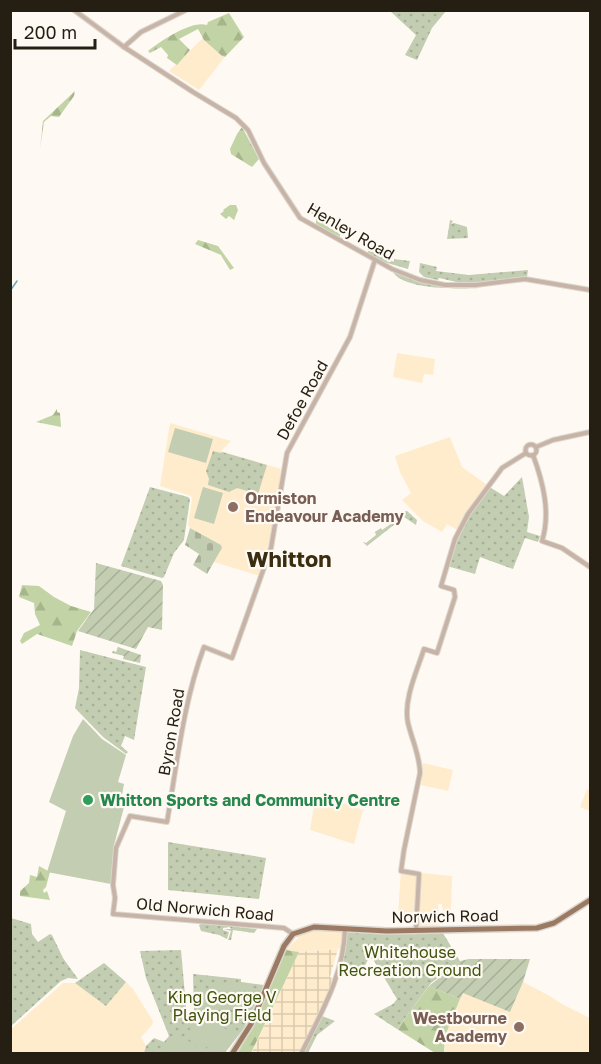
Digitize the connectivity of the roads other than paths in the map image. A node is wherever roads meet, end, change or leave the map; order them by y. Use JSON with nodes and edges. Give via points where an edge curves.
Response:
{"nodes":[{"id":1,"x":74,"y":10,"type":"edge"},
{"id":2,"x":186,"y":10,"type":"edge"},
{"id":3,"x":124,"y":47,"type":"junction"},
{"id":4,"x":375,"y":260,"type":"junction"},
{"id":5,"x":591,"y":290,"type":"edge"},
{"id":6,"x":591,"y":432,"type":"edge"},
{"id":7,"x":536,"y":447,"type":"junction"},
{"id":8,"x":526,"y":453,"type":"junction"},
{"id":9,"x":533,"y":455,"type":"junction"},
{"id":10,"x":591,"y":567,"type":"edge"},
{"id":11,"x":204,"y":647,"type":"joint"},
{"id":12,"x":591,"y":900,"type":"edge"},
{"id":13,"x":113,"y":914,"type":"joint"},
{"id":14,"x":345,"y":928,"type":"junction"},
{"id":15,"x":416,"y":930,"type":"junction"},
{"id":16,"x":293,"y":934,"type":"junction"},
{"id":17,"x":232,"y":1053,"type":"edge"},
{"id":18,"x":301,"y":1053,"type":"edge"}],
"edges":[{"from":1,"to":3,"type":"street","name":"Henley Road"},
{"from":2,"to":3,"type":"street","via":[[141,32]]},
{"from":3,"to":4,"type":"street","name":"Henley Road","via":[[236,117],[248,130],[299,217]]},
{"from":4,"to":5,"type":"street","name":"Henley Road","via":[[405,275],[445,285],[525,279]]},
{"from":4,"to":11,"type":"street","name":"Defoe Road","via":[[349,339],[287,453],[271,548],[232,658]]},
{"from":6,"to":7,"type":"street"},
{"from":7,"to":8,"type":"street","via":[[528,446]]},
{"from":7,"to":9,"type":"street"},
{"from":8,"to":9,"type":"street"},
{"from":8,"to":15,"type":"street","via":[[504,465],[457,535],[441,586],[455,592],[437,653],[424,650],[407,712],[420,773],[401,872],[419,874]]},
{"from":9,"to":10,"type":"street","via":[[546,512],[542,541],[562,548]]},
{"from":11,"to":13,"type":"street","name":"Byron Road","via":[[189,697],[167,822],[130,816],[117,845]]},
{"from":12,"to":15,"type":"main road","name":"Norwich Road","via":[[556,922],[537,928]]},
{"from":13,"to":16,"type":"street","name":"Old Norwich Road","via":[[284,928]]},
{"from":14,"to":15,"type":"main road","name":"Norwich Road"},
{"from":14,"to":16,"type":"main road","name":"Norwich Road","via":[[313,927]]},
{"from":14,"to":18,"type":"street","via":[[340,969]]},
{"from":16,"to":17,"type":"main road","via":[[284,946],[251,1024]]}]}
